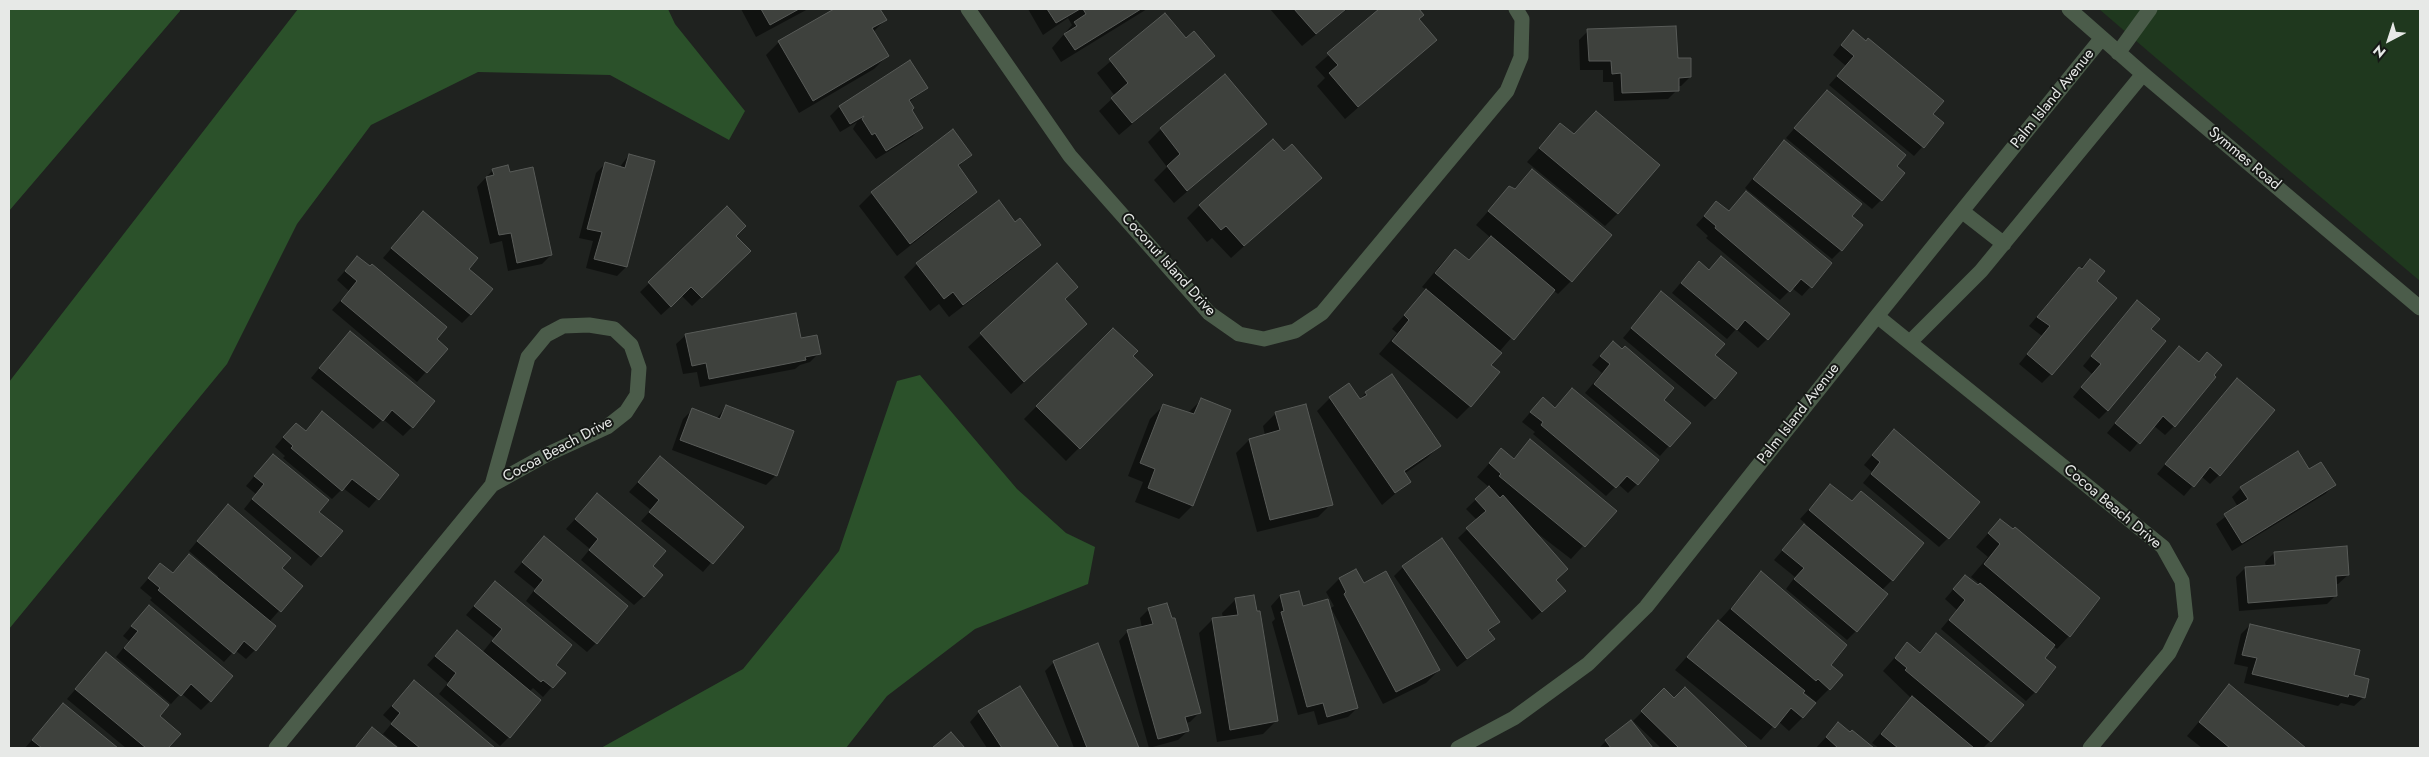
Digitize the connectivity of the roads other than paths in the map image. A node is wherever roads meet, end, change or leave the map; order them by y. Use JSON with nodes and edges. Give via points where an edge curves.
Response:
{"nodes":[{"id":1,"x":968,"y":9,"type":"edge"},
{"id":2,"x":1516,"y":9,"type":"edge"},
{"id":3,"x":2070,"y":9,"type":"edge"},
{"id":4,"x":2150,"y":9,"type":"edge"},
{"id":5,"x":2101,"y":39,"type":"junction"},
{"id":6,"x":2118,"y":53,"type":"junction"},
{"id":7,"x":2143,"y":74,"type":"junction"},
{"id":8,"x":1963,"y":212,"type":"junction"},
{"id":9,"x":2004,"y":244,"type":"junction"},
{"id":10,"x":2420,"y":308,"type":"edge"},
{"id":11,"x":1877,"y":316,"type":"junction"},
{"id":12,"x":1910,"y":342,"type":"junction"},
{"id":13,"x":492,"y":485,"type":"junction"},
{"id":14,"x":276,"y":748,"type":"edge"},
{"id":15,"x":1458,"y":748,"type":"edge"},
{"id":16,"x":2090,"y":748,"type":"edge"}],
"edges":[{"from":1,"to":2,"type":"street","name":"Coconut Island Drive","via":[[1070,156],[1209,313],[1239,334],[1264,339],[1295,330],[1322,313],[1507,91],[1521,56],[1522,19]]},
{"from":3,"to":5,"type":"street","name":"Symmes Road"},
{"from":4,"to":6,"type":"street"},
{"from":5,"to":6,"type":"street","name":"Symmes Road"},
{"from":5,"to":8,"type":"street","name":"Palm Island Avenue"},
{"from":6,"to":7,"type":"street","name":"Symmes Road"},
{"from":7,"to":9,"type":"street"},
{"from":7,"to":10,"type":"street","name":"Symmes Road"},
{"from":8,"to":9,"type":"street"},
{"from":8,"to":11,"type":"street","name":"Palm Island Avenue"},
{"from":9,"to":12,"type":"street","via":[[1982,271]]},
{"from":11,"to":12,"type":"street","name":"Cocoa Beach Drive"},
{"from":11,"to":15,"type":"street","name":"Palm Island Avenue","via":[[1646,607],[1588,664],[1514,718]]},
{"from":12,"to":16,"type":"street","name":"Cocoa Beach Drive","via":[[2163,547],[2182,581],[2186,618],[2168,653]]},
{"from":13,"to":13,"type":"street","name":"Cocoa Beach Drive","via":[[607,427],[626,412],[637,395],[640,368],[631,345],[614,329],[589,325],[563,326],[546,335],[528,357]]},
{"from":13,"to":14,"type":"street","name":"Cocoa Beach Drive"}]}
